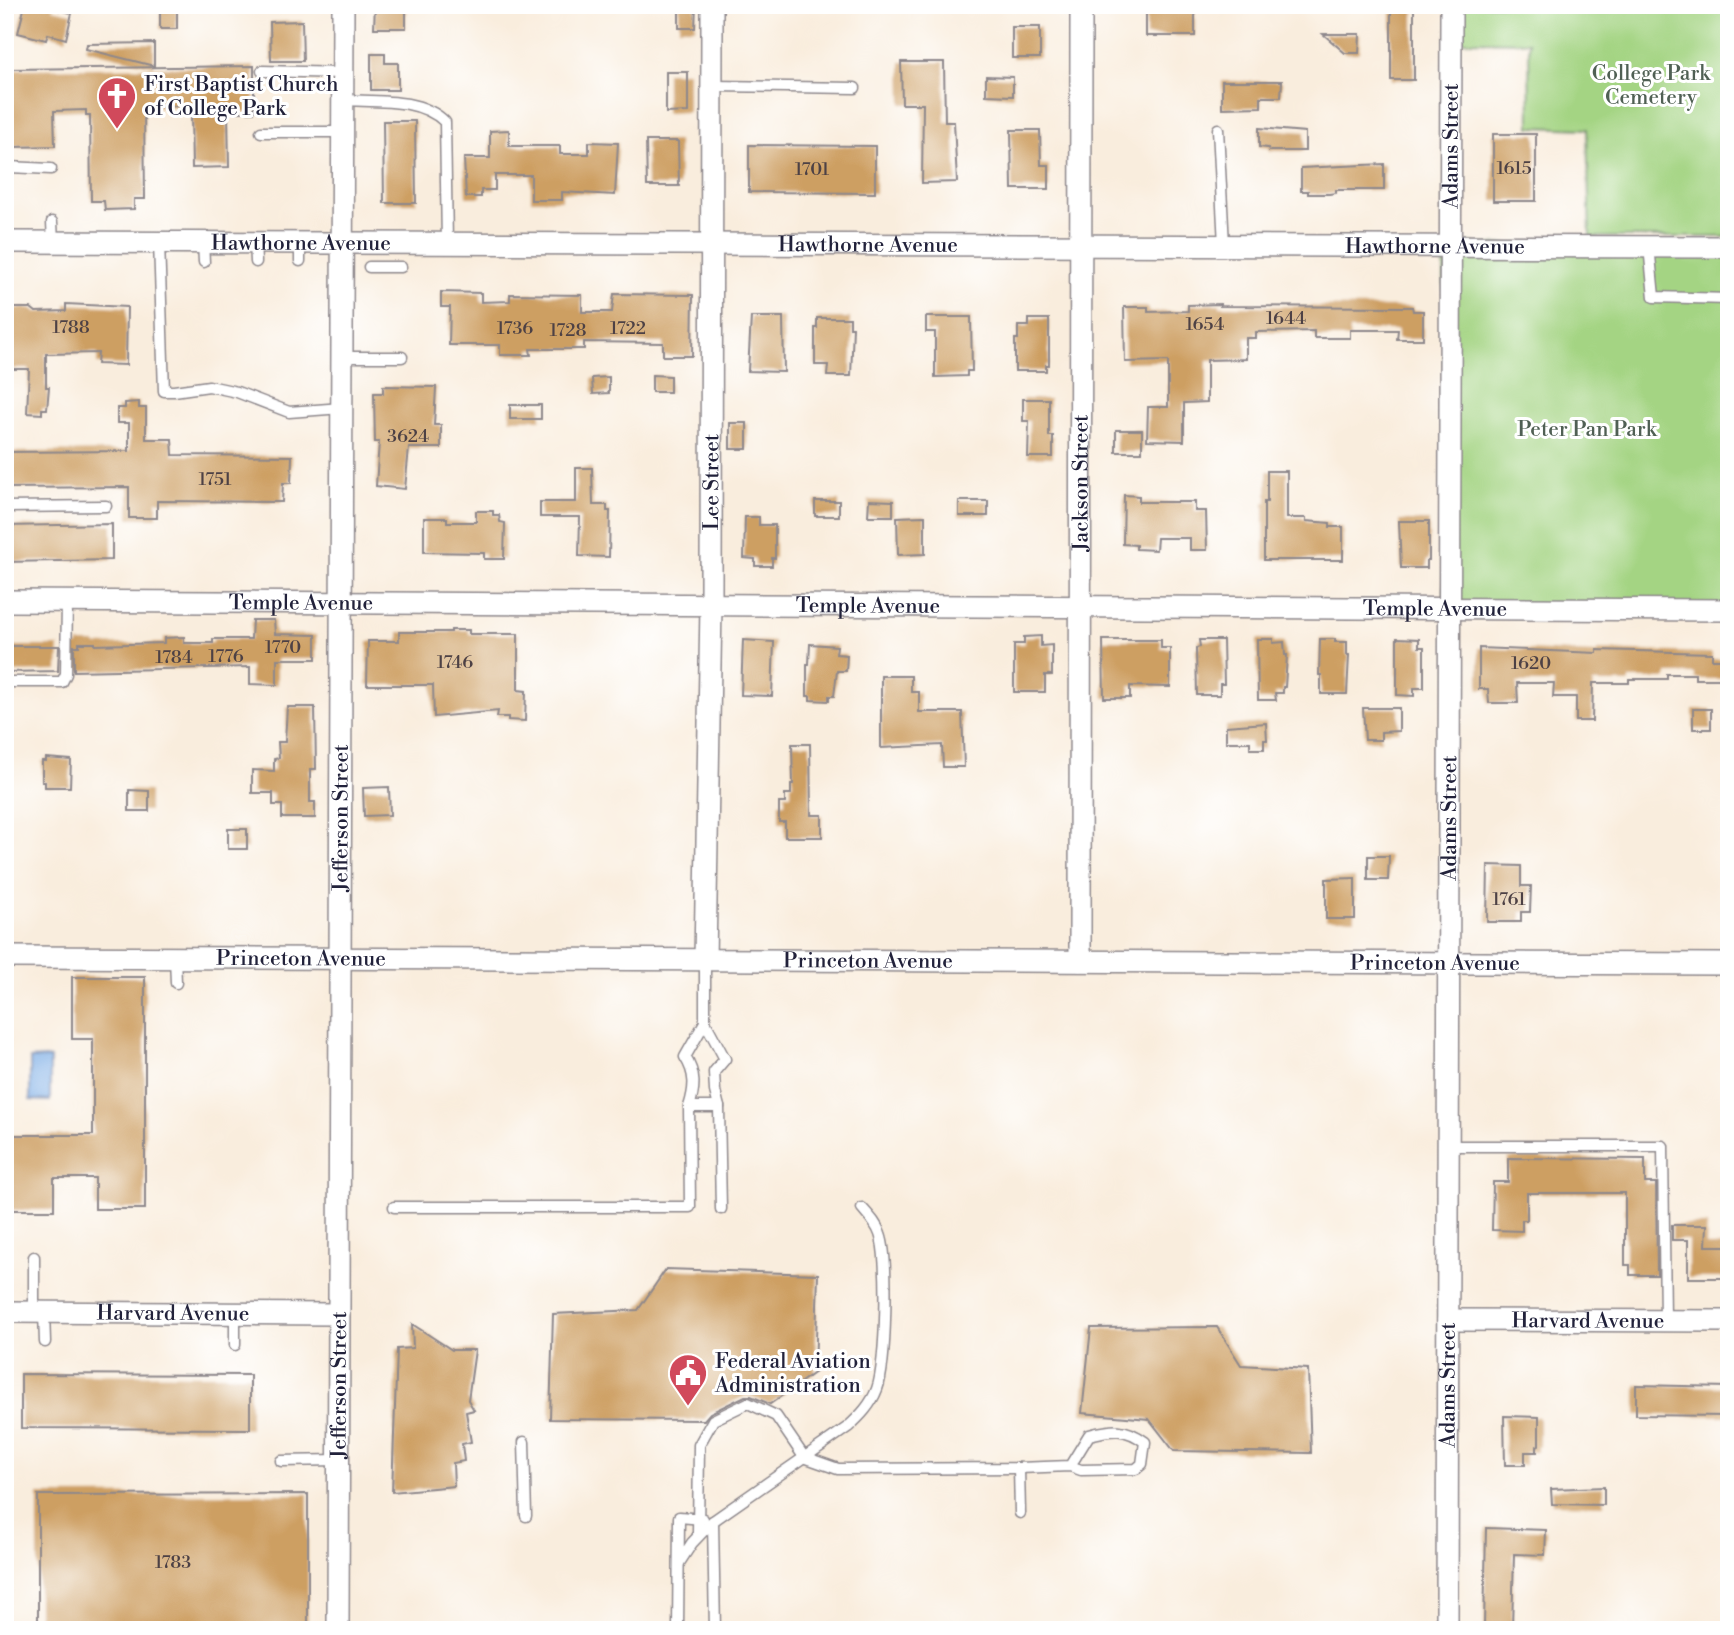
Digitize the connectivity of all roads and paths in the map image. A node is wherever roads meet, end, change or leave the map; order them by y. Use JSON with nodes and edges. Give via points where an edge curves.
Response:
{"nodes":[{"id":1,"x":343,"y":5,"type":"edge"},
{"id":2,"x":712,"y":5,"type":"edge"},
{"id":3,"x":1081,"y":5,"type":"edge"},
{"id":4,"x":1451,"y":5,"type":"edge"},
{"id":5,"x":262,"y":71,"type":"dead end"},
{"id":6,"x":343,"y":73,"type":"junction"},
{"id":7,"x":712,"y":86,"type":"junction"},
{"id":8,"x":855,"y":88,"type":"dead end"},
{"id":9,"x":343,"y":100,"type":"junction"},
{"id":10,"x":1218,"y":129,"type":"dead end"},
{"id":11,"x":261,"y":132,"type":"dead end"},
{"id":12,"x":343,"y":132,"type":"junction"},
{"id":13,"x":9,"y":167,"type":"dead end"},
{"id":14,"x":51,"y":169,"type":"dead end"},
{"id":15,"x":5,"y":242,"type":"edge"},
{"id":16,"x":159,"y":242,"type":"junction"},
{"id":17,"x":343,"y":243,"type":"junction"},
{"id":18,"x":447,"y":243,"type":"junction"},
{"id":19,"x":712,"y":244,"type":"junction"},
{"id":20,"x":1081,"y":245,"type":"junction"},
{"id":21,"x":1224,"y":245,"type":"junction"},
{"id":22,"x":1451,"y":246,"type":"junction"},
{"id":23,"x":1649,"y":246,"type":"junction"},
{"id":24,"x":1729,"y":247,"type":"edge"},
{"id":25,"x":401,"y":257,"type":"junction"},
{"id":26,"x":369,"y":267,"type":"dead end"},
{"id":27,"x":1729,"y":299,"type":"edge"},
{"id":28,"x":342,"y":357,"type":"junction"},
{"id":29,"x":402,"y":357,"type":"dead end"},
{"id":30,"x":342,"y":408,"type":"junction"},
{"id":31,"x":106,"y":506,"type":"dead end"},
{"id":32,"x":5,"y":507,"type":"edge"},
{"id":33,"x":5,"y":601,"type":"edge"},
{"id":34,"x":67,"y":601,"type":"junction"},
{"id":35,"x":342,"y":603,"type":"junction"},
{"id":36,"x":711,"y":605,"type":"junction"},
{"id":37,"x":1081,"y":607,"type":"junction"},
{"id":38,"x":1451,"y":608,"type":"junction"},
{"id":39,"x":1729,"y":610,"type":"edge"},
{"id":40,"x":5,"y":682,"type":"edge"},
{"id":41,"x":5,"y":957,"type":"edge"},
{"id":42,"x":175,"y":957,"type":"junction"},
{"id":43,"x":340,"y":958,"type":"junction"},
{"id":44,"x":705,"y":960,"type":"junction"},
{"id":45,"x":1080,"y":961,"type":"junction"},
{"id":46,"x":1449,"y":963,"type":"junction"},
{"id":47,"x":1729,"y":964,"type":"edge"},
{"id":48,"x":176,"y":983,"type":"dead end"},
{"id":49,"x":705,"y":1022,"type":"junction"},
{"id":50,"x":689,"y":1107,"type":"junction"},
{"id":51,"x":719,"y":1107,"type":"junction"},
{"id":52,"x":1449,"y":1146,"type":"junction"},
{"id":53,"x":394,"y":1208,"type":"dead end"},
{"id":54,"x":862,"y":1208,"type":"dead end"},
{"id":55,"x":721,"y":1209,"type":"dead end"},
{"id":56,"x":34,"y":1257,"type":"dead end"},
{"id":57,"x":5,"y":1312,"type":"edge"},
{"id":58,"x":39,"y":1312,"type":"junction"},
{"id":59,"x":235,"y":1312,"type":"junction"},
{"id":60,"x":339,"y":1314,"type":"junction"},
{"id":61,"x":1448,"y":1320,"type":"junction"},
{"id":62,"x":1665,"y":1321,"type":"junction"},
{"id":63,"x":1729,"y":1321,"type":"edge"},
{"id":64,"x":45,"y":1342,"type":"dead end"},
{"id":65,"x":235,"y":1345,"type":"dead end"},
{"id":66,"x":524,"y":1442,"type":"dead end"},
{"id":67,"x":804,"y":1457,"type":"junction"},
{"id":68,"x":339,"y":1460,"type":"junction"},
{"id":69,"x":281,"y":1461,"type":"dead end"},
{"id":70,"x":1070,"y":1466,"type":"junction"},
{"id":71,"x":1020,"y":1468,"type":"junction"},
{"id":72,"x":1020,"y":1513,"type":"dead end"},
{"id":73,"x":526,"y":1516,"type":"dead end"},
{"id":74,"x":698,"y":1517,"type":"junction"},
{"id":75,"x":713,"y":1521,"type":"junction"},
{"id":76,"x":698,"y":1535,"type":"junction"},
{"id":77,"x":679,"y":1563,"type":"junction"},
{"id":78,"x":338,"y":1630,"type":"edge"},
{"id":79,"x":678,"y":1630,"type":"edge"},
{"id":80,"x":715,"y":1630,"type":"edge"},
{"id":81,"x":1447,"y":1630,"type":"edge"}],
"edges":[{"from":1,"to":6,"type":"street","name":"Jefferson Street"},
{"from":2,"to":7,"type":"street","name":"Lee Street"},
{"from":3,"to":20,"type":"street","name":"Jackson Street"},
{"from":4,"to":22,"type":"street","name":"Adams Street"},
{"from":5,"to":6,"type":"lane"},
{"from":6,"to":9,"type":"street","name":"Jefferson Street"},
{"from":7,"to":8,"type":"lane"},
{"from":7,"to":19,"type":"street","name":"Lee Street"},
{"from":9,"to":12,"type":"street","name":"Jefferson Street"},
{"from":9,"to":18,"type":"lane","via":[[403,103],[438,114],[445,122]]},
{"from":10,"to":21,"type":"lane"},
{"from":11,"to":12,"type":"lane"},
{"from":12,"to":17,"type":"street","name":"Jefferson Street"},
{"from":13,"to":14,"type":"lane"},
{"from":15,"to":16,"type":"street","name":"Hawthorne Avenue","via":[[52,232]]},
{"from":16,"to":17,"type":"street","name":"Hawthorne Avenue","via":[[203,252],[300,252]]},
{"from":16,"to":30,"type":"lane","via":[[164,391],[209,386],[289,412]]},
{"from":17,"to":25,"type":"street","name":"Hawthorne Avenue"},
{"from":17,"to":28,"type":"street","name":"Jefferson Street"},
{"from":18,"to":19,"type":"street","name":"Hawthorne Avenue"},
{"from":18,"to":25,"type":"street","name":"Hawthorne Avenue"},
{"from":19,"to":20,"type":"street","name":"Hawthorne Avenue"},
{"from":19,"to":36,"type":"street","name":"Lee Street"},
{"from":20,"to":21,"type":"street","name":"Hawthorne Avenue"},
{"from":20,"to":37,"type":"street","name":"Jackson Street"},
{"from":21,"to":22,"type":"street","name":"Hawthorne Avenue"},
{"from":22,"to":23,"type":"street","name":"Hawthorne Avenue"},
{"from":22,"to":38,"type":"street","name":"Adams Street"},
{"from":23,"to":24,"type":"street","name":"Hawthorne Avenue"},
{"from":23,"to":27,"type":"lane","via":[[1654,297]]},
{"from":25,"to":26,"type":"lane"},
{"from":28,"to":29,"type":"lane"},
{"from":28,"to":30,"type":"street","name":"Jefferson Street"},
{"from":30,"to":35,"type":"street","name":"Jefferson Street"},
{"from":31,"to":32,"type":"lane"},
{"from":33,"to":34,"type":"street","name":"Temple Avenue"},
{"from":34,"to":35,"type":"street","name":"Temple Avenue"},
{"from":34,"to":40,"type":"lane","via":[[62,682]]},
{"from":35,"to":36,"type":"street","name":"Temple Avenue"},
{"from":35,"to":43,"type":"street","name":"Jefferson Street"},
{"from":36,"to":37,"type":"street","name":"Temple Avenue"},
{"from":36,"to":44,"type":"street","name":"Lee Street"},
{"from":37,"to":38,"type":"street","name":"Temple Avenue"},
{"from":37,"to":45,"type":"street","name":"Jackson Street"},
{"from":38,"to":39,"type":"street","name":"Temple Avenue"},
{"from":38,"to":46,"type":"street","name":"Adams Street"},
{"from":41,"to":42,"type":"street","name":"Princeton Avenue"},
{"from":42,"to":43,"type":"street","name":"Princeton Avenue"},
{"from":42,"to":48,"type":"lane"},
{"from":43,"to":44,"type":"street","name":"Princeton Avenue"},
{"from":43,"to":60,"type":"street","name":"Jefferson Street"},
{"from":44,"to":45,"type":"street","name":"Princeton Avenue"},
{"from":44,"to":49,"type":"lane"},
{"from":45,"to":46,"type":"street","name":"Princeton Avenue"},
{"from":46,"to":47,"type":"street","name":"Princeton Avenue"},
{"from":46,"to":52,"type":"street","name":"Adams Street"},
{"from":49,"to":50,"type":"lane","via":[[685,1057],[694,1070]]},
{"from":49,"to":51,"type":"lane","via":[[725,1059],[714,1072]]},
{"from":50,"to":51,"type":"lane"},
{"from":50,"to":53,"type":"lane","via":[[690,1206]]},
{"from":51,"to":55,"type":"lane"},
{"from":52,"to":61,"type":"street","name":"Adams Street"},
{"from":52,"to":62,"type":"lane","via":[[1663,1146]]},
{"from":54,"to":67,"type":"lane","via":[[883,1245],[882,1374],[874,1397],[859,1416]]},
{"from":56,"to":58,"type":"lane"},
{"from":57,"to":58,"type":"street","name":"Harvard Avenue"},
{"from":58,"to":59,"type":"street","name":"Harvard Avenue"},
{"from":58,"to":64,"type":"lane"},
{"from":59,"to":60,"type":"street","name":"Harvard Avenue"},
{"from":59,"to":65,"type":"lane"},
{"from":60,"to":68,"type":"street","name":"Jefferson Street"},
{"from":61,"to":62,"type":"street","name":"Harvard Avenue"},
{"from":61,"to":81,"type":"street","name":"Adams Street"},
{"from":62,"to":63,"type":"street","name":"Harvard Avenue"},
{"from":66,"to":73,"type":"lane"},
{"from":67,"to":71,"type":"lane","via":[[838,1469]]},
{"from":67,"to":74,"type":"lane","via":[[776,1416],[748,1403],[713,1420],[699,1445]]},
{"from":67,"to":75,"type":"lane"},
{"from":68,"to":69,"type":"lane"},
{"from":68,"to":78,"type":"street","name":"Jefferson Street"},
{"from":70,"to":70,"type":"lane","via":[[1136,1469],[1142,1464],[1145,1443],[1132,1432],[1110,1430],[1089,1436]]},
{"from":70,"to":71,"type":"lane"},
{"from":71,"to":72,"type":"lane"},
{"from":74,"to":75,"type":"lane"},
{"from":74,"to":76,"type":"lane"},
{"from":74,"to":77,"type":"lane","via":[[679,1517]]},
{"from":75,"to":76,"type":"lane"},
{"from":75,"to":80,"type":"lane"},
{"from":76,"to":77,"type":"lane"},
{"from":77,"to":79,"type":"lane"}]}
